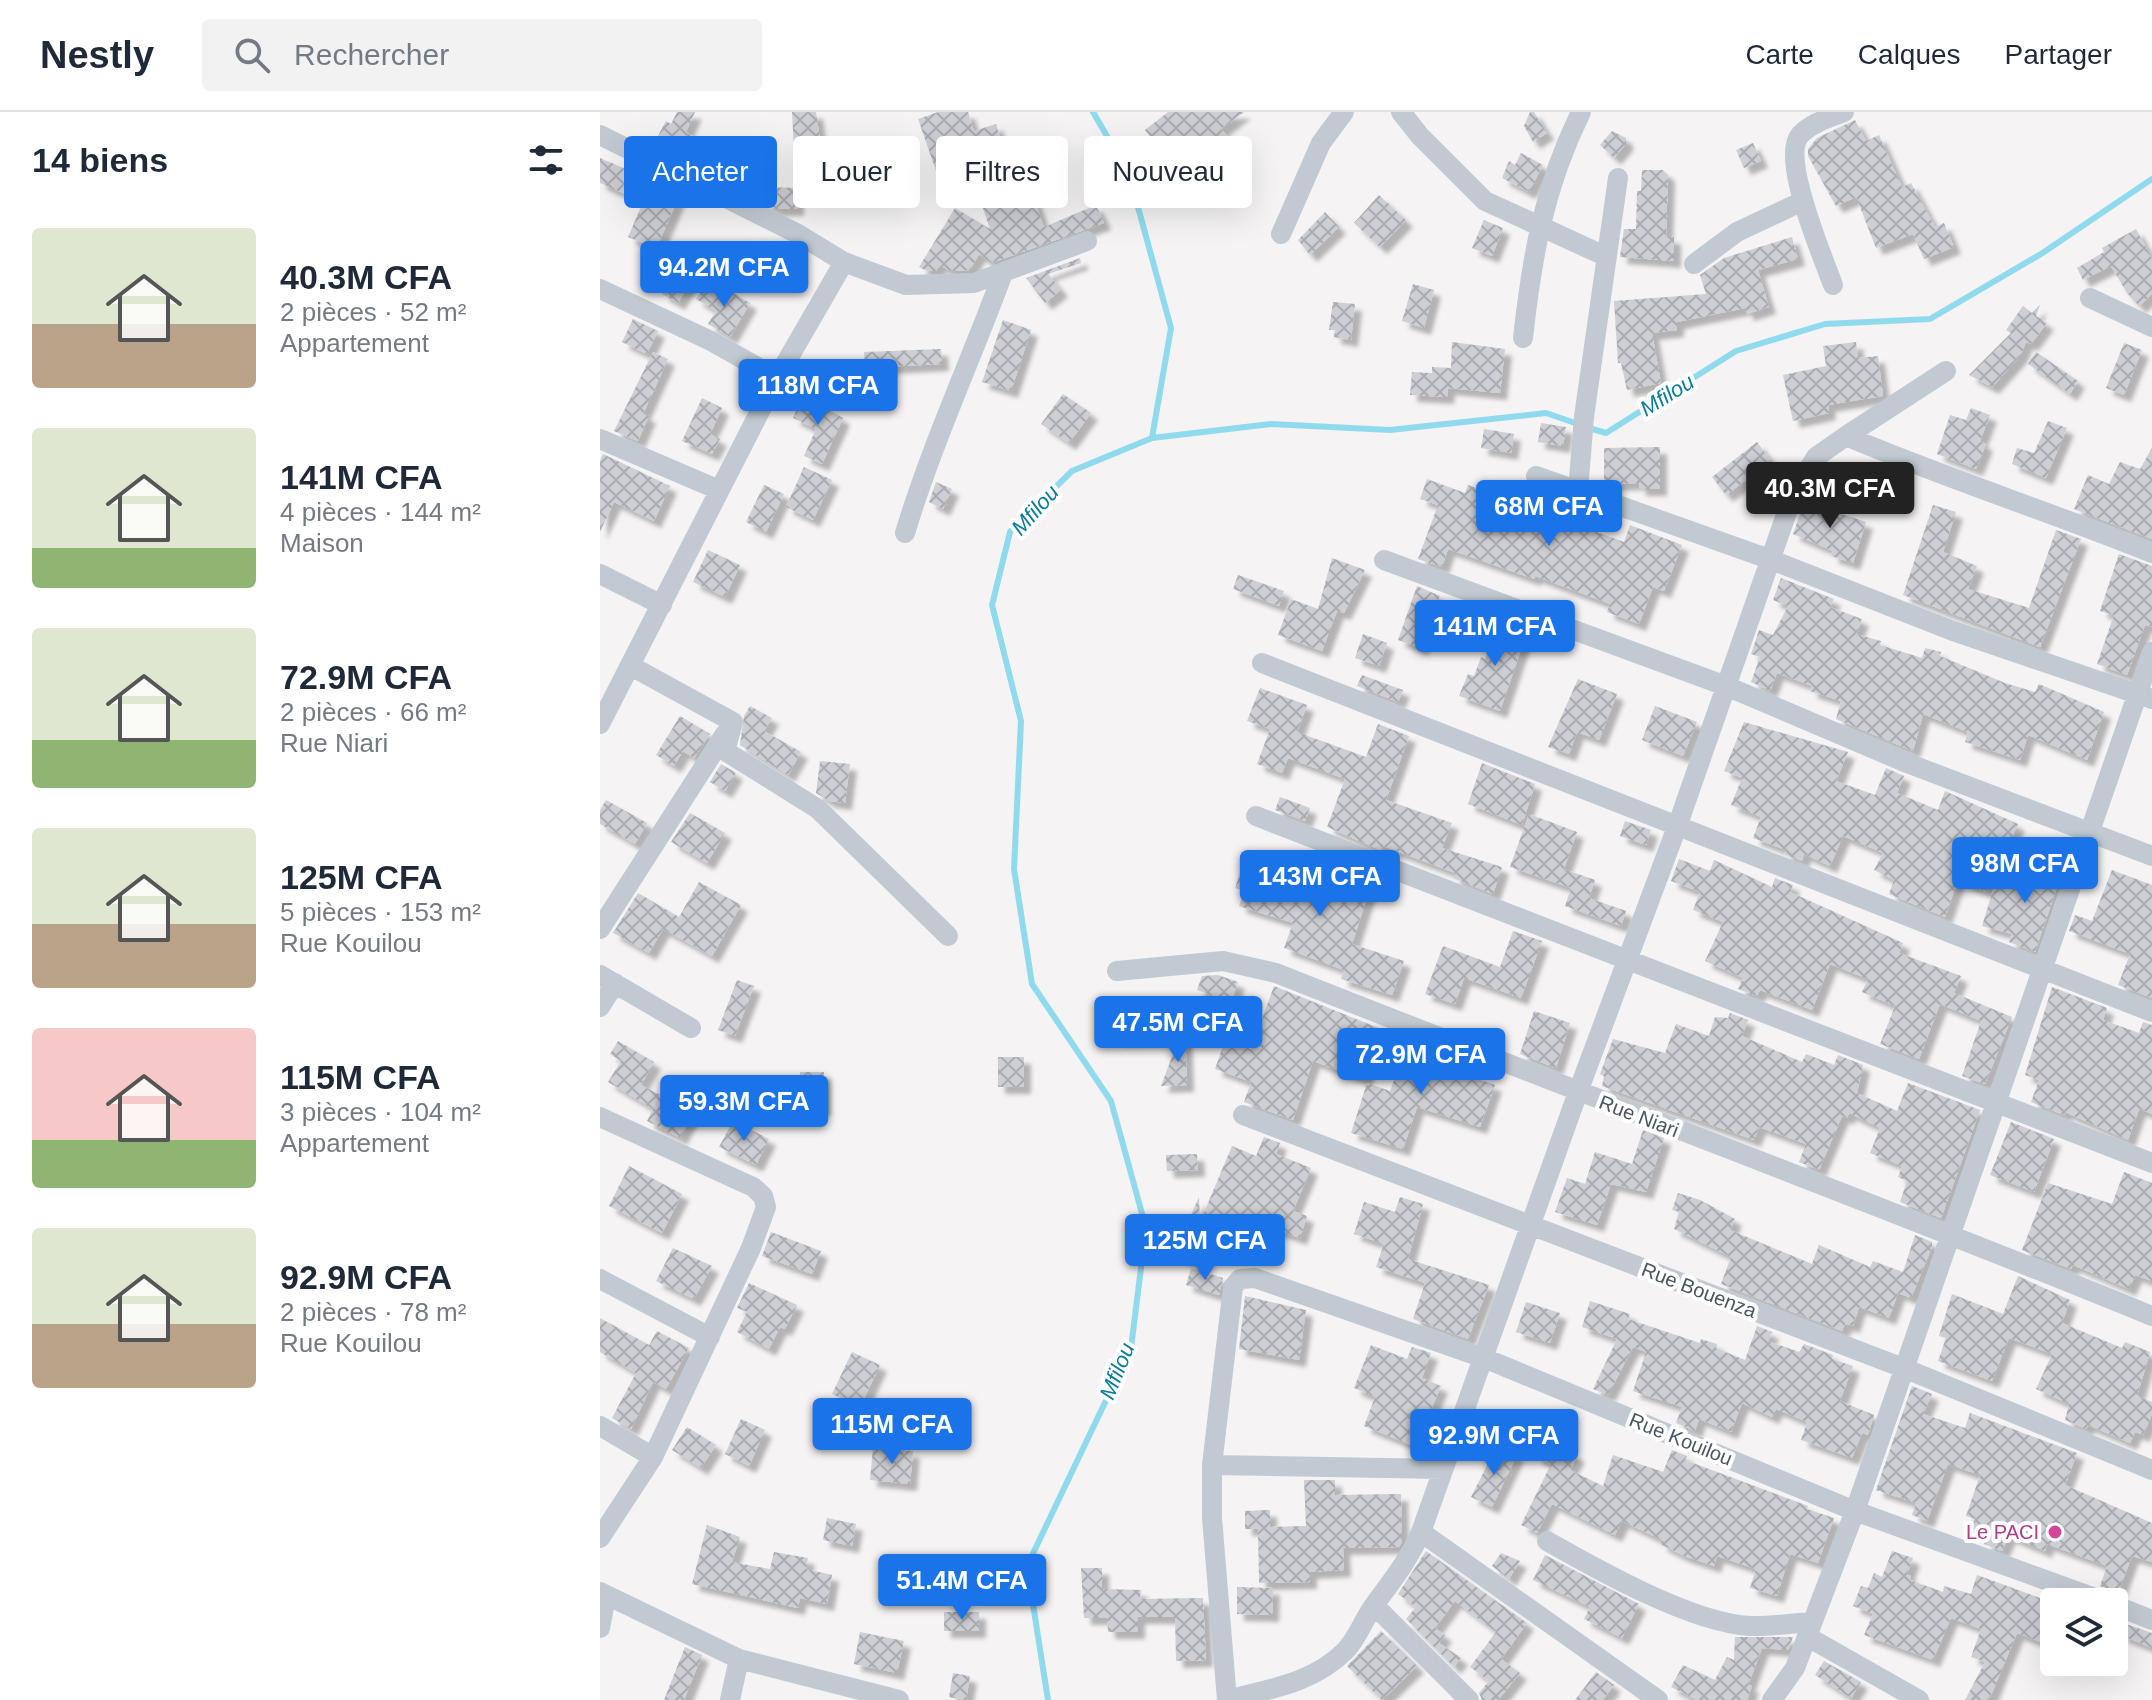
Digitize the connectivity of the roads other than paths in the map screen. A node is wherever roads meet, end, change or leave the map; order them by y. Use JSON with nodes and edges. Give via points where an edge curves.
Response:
{"nodes":[{"id":1,"x":1344,"y":112,"type":"edge"},
{"id":2,"x":1401,"y":112,"type":"edge"},
{"id":3,"x":1581,"y":112,"type":"edge"},
{"id":4,"x":1844,"y":112,"type":"edge"},
{"id":5,"x":600,"y":135,"type":"edge"},
{"id":6,"x":1618,"y":178,"type":"dead end"},
{"id":7,"x":1803,"y":201,"type":"junction"},
{"id":8,"x":1538,"y":226,"type":"junction"},
{"id":9,"x":1281,"y":234,"type":"dead end"},
{"id":10,"x":1087,"y":241,"type":"dead end"},
{"id":11,"x":1605,"y":256,"type":"junction"},
{"id":12,"x":844,"y":262,"type":"junction"},
{"id":13,"x":1694,"y":264,"type":"dead end"},
{"id":14,"x":1003,"y":273,"type":"junction"},
{"id":15,"x":1833,"y":285,"type":"dead end"},
{"id":16,"x":600,"y":289,"type":"edge"},
{"id":17,"x":2090,"y":298,"type":"dead end"},
{"id":18,"x":2152,"y":327,"type":"edge"},
{"id":19,"x":1523,"y":338,"type":"dead end"},
{"id":20,"x":1946,"y":371,"type":"dead end"},
{"id":21,"x":777,"y":378,"type":"junction"},
{"id":22,"x":1846,"y":436,"type":"junction"},
{"id":23,"x":600,"y":439,"type":"edge"},
{"id":24,"x":1536,"y":476,"type":"dead end"},
{"id":25,"x":719,"y":490,"type":"junction"},
{"id":26,"x":1578,"y":491,"type":"junction"},
{"id":27,"x":905,"y":533,"type":"dead end"},
{"id":28,"x":2152,"y":553,"type":"edge"},
{"id":29,"x":1769,"y":559,"type":"junction"},
{"id":30,"x":1384,"y":560,"type":"dead end"},
{"id":31,"x":600,"y":574,"type":"edge"},
{"id":32,"x":662,"y":605,"type":"junction"},
{"id":33,"x":2152,"y":652,"type":"edge"},
{"id":34,"x":1262,"y":663,"type":"dead end"},
{"id":35,"x":631,"y":666,"type":"junction"},
{"id":36,"x":1726,"y":686,"type":"junction"},
{"id":37,"x":2145,"y":696,"type":"edge"},
{"id":38,"x":733,"y":722,"type":"junction"},
{"id":39,"x":600,"y":724,"type":"edge"},
{"id":40,"x":1256,"y":816,"type":"dead end"},
{"id":41,"x":1678,"y":824,"type":"junction"},
{"id":42,"x":2090,"y":832,"type":"junction"},
{"id":43,"x":2152,"y":856,"type":"edge"},
{"id":44,"x":600,"y":929,"type":"edge"},
{"id":45,"x":948,"y":936,"type":"dead end"},
{"id":46,"x":1629,"y":960,"type":"junction"},
{"id":47,"x":2043,"y":969,"type":"junction"},
{"id":48,"x":1117,"y":971,"type":"dead end"},
{"id":49,"x":607,"y":979,"type":"edge"},
{"id":50,"x":600,"y":1007,"type":"edge"},
{"id":51,"x":2152,"y":1012,"type":"edge"},
{"id":52,"x":691,"y":1028,"type":"dead end"},
{"id":53,"x":1578,"y":1092,"type":"junction"},
{"id":54,"x":1998,"y":1101,"type":"junction"},
{"id":55,"x":1243,"y":1115,"type":"dead end"},
{"id":56,"x":600,"y":1117,"type":"edge"},
{"id":57,"x":2152,"y":1163,"type":"edge"},
{"id":58,"x":1531,"y":1226,"type":"junction"},
{"id":59,"x":1952,"y":1234,"type":"junction"},
{"id":60,"x":600,"y":1279,"type":"edge"},
{"id":61,"x":2152,"y":1316,"type":"edge"},
{"id":62,"x":710,"y":1337,"type":"junction"},
{"id":63,"x":1484,"y":1358,"type":"junction"},
{"id":64,"x":1906,"y":1369,"type":"junction"},
{"id":65,"x":600,"y":1426,"type":"edge"},
{"id":66,"x":653,"y":1457,"type":"junction"},
{"id":67,"x":1212,"y":1465,"type":"junction"},
{"id":68,"x":1443,"y":1469,"type":"junction"},
{"id":69,"x":2152,"y":1470,"type":"edge"},
{"id":70,"x":1855,"y":1511,"type":"junction"},
{"id":71,"x":1421,"y":1532,"type":"junction"},
{"id":72,"x":600,"y":1538,"type":"edge"},
{"id":73,"x":1547,"y":1541,"type":"dead end"},
{"id":74,"x":2067,"y":1588,"type":"edge"},
{"id":75,"x":603,"y":1595,"type":"edge"},
{"id":76,"x":1374,"y":1605,"type":"junction"},
{"id":77,"x":2128,"y":1611,"type":"edge"},
{"id":78,"x":2152,"y":1620,"type":"edge"},
{"id":79,"x":600,"y":1628,"type":"edge"},
{"id":80,"x":1810,"y":1629,"type":"junction"},
{"id":81,"x":739,"y":1659,"type":"junction"},
{"id":82,"x":730,"y":1700,"type":"edge"},
{"id":83,"x":899,"y":1700,"type":"edge"},
{"id":84,"x":1227,"y":1700,"type":"edge"},
{"id":85,"x":1469,"y":1700,"type":"edge"},
{"id":86,"x":1658,"y":1700,"type":"edge"},
{"id":87,"x":1772,"y":1700,"type":"edge"},
{"id":88,"x":1919,"y":1700,"type":"edge"}],
"edges":[{"from":1,"to":9,"type":"street","via":[[1321,143]]},
{"from":2,"to":8,"type":"street","via":[[1485,201]]},
{"from":3,"to":8,"type":"street","via":[[1563,148]]},
{"from":4,"to":7,"type":"street","via":[[1797,137],[1794,161]]},
{"from":5,"to":12,"type":"street"},
{"from":6,"to":11,"type":"street"},
{"from":7,"to":13,"type":"street","via":[[1737,232]]},
{"from":7,"to":15,"type":"street"},
{"from":8,"to":11,"type":"street"},
{"from":8,"to":19,"type":"street"},
{"from":10,"to":14,"type":"street"},
{"from":11,"to":26,"type":"street"},
{"from":12,"to":14,"type":"street","via":[[906,285],[974,283]]},
{"from":12,"to":21,"type":"street"},
{"from":14,"to":27,"type":"street","via":[[926,465]]},
{"from":16,"to":21,"type":"street"},
{"from":17,"to":18,"type":"street"},
{"from":20,"to":22,"type":"street"},
{"from":21,"to":25,"type":"street"},
{"from":22,"to":28,"type":"street"},
{"from":22,"to":29,"type":"street","via":[[1816,457],[1794,492]]},
{"from":23,"to":25,"type":"street"},
{"from":24,"to":26,"type":"street"},
{"from":25,"to":32,"type":"street"},
{"from":26,"to":29,"type":"street"},
{"from":29,"to":36,"type":"street"},
{"from":29,"to":37,"type":"street","via":[[1953,631]]},
{"from":30,"to":36,"type":"street"},
{"from":31,"to":32,"type":"street"},
{"from":32,"to":35,"type":"street"},
{"from":33,"to":37,"type":"street"},
{"from":34,"to":41,"type":"street"},
{"from":35,"to":38,"type":"street"},
{"from":35,"to":39,"type":"street"},
{"from":36,"to":41,"type":"street"},
{"from":36,"to":42,"type":"street","via":[[1907,763]]},
{"from":37,"to":42,"type":"street"},
{"from":38,"to":44,"type":"street"},
{"from":38,"to":45,"type":"street","via":[[725,751],[818,809]]},
{"from":40,"to":46,"type":"street"},
{"from":41,"to":46,"type":"street"},
{"from":41,"to":47,"type":"street"},
{"from":42,"to":43,"type":"street"},
{"from":42,"to":47,"type":"street"},
{"from":46,"to":53,"type":"street"},
{"from":46,"to":54,"type":"street"},
{"from":47,"to":51,"type":"street"},
{"from":47,"to":54,"type":"street"},
{"from":48,"to":53,"type":"street","name":"Rue Niari","via":[[1223,961],[1276,973]]},
{"from":49,"to":50,"type":"street"},
{"from":49,"to":52,"type":"street"},
{"from":53,"to":58,"type":"street"},
{"from":53,"to":59,"type":"street","name":"Rue Niari"},
{"from":54,"to":57,"type":"street"},
{"from":54,"to":59,"type":"street"},
{"from":55,"to":58,"type":"street","name":"Rue Bouenza"},
{"from":56,"to":62,"type":"street","via":[[763,1196],[766,1207],[751,1248]]},
{"from":58,"to":63,"type":"street"},
{"from":58,"to":64,"type":"street","name":"Rue Bouenza"},
{"from":59,"to":61,"type":"street","name":"Rue Niari"},
{"from":59,"to":64,"type":"street"},
{"from":60,"to":62,"type":"street"},
{"from":62,"to":66,"type":"street"},
{"from":63,"to":67,"type":"street","name":"Rue Kouilou","via":[[1255,1278],[1240,1279],[1233,1287]]},
{"from":63,"to":68,"type":"street"},
{"from":63,"to":70,"type":"street","name":"Rue Kouilou"},
{"from":64,"to":69,"type":"street","name":"Rue Bouenza"},
{"from":64,"to":70,"type":"street"},
{"from":65,"to":66,"type":"street"},
{"from":66,"to":72,"type":"street"},
{"from":67,"to":68,"type":"street"},
{"from":67,"to":84,"type":"street"},
{"from":68,"to":71,"type":"street"},
{"from":70,"to":74,"type":"street","name":"Rue Kouilou"},
{"from":70,"to":80,"type":"street"},
{"from":71,"to":76,"type":"street","via":[[1405,1568]]},
{"from":71,"to":86,"type":"street"},
{"from":73,"to":80,"type":"street","via":[[1592,1567],[1710,1618]]},
{"from":75,"to":79,"type":"street"},
{"from":75,"to":81,"type":"street"},
{"from":76,"to":84,"type":"street","via":[[1347,1649],[1323,1669],[1297,1683]]},
{"from":76,"to":85,"type":"street"},
{"from":77,"to":78,"type":"street"},
{"from":80,"to":87,"type":"street","via":[[1795,1668]]},
{"from":80,"to":88,"type":"street"},
{"from":81,"to":82,"type":"street"},
{"from":81,"to":83,"type":"street"}]}
